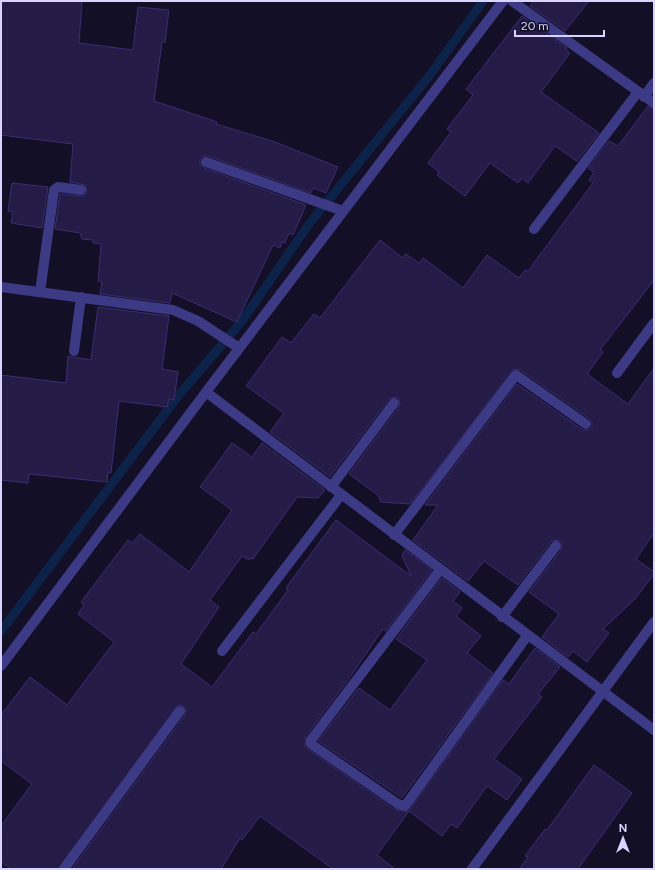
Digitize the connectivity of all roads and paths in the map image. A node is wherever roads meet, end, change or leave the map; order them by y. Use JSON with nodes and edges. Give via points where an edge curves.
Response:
{"nodes":[{"id":1,"x":503,"y":1,"type":"edge"},
{"id":2,"x":512,"y":1,"type":"edge"},
{"id":3,"x":654,"y":83,"type":"edge"},
{"id":4,"x":641,"y":94,"type":"junction"},
{"id":5,"x":654,"y":103,"type":"edge"},
{"id":6,"x":206,"y":162,"type":"dead end"},
{"id":7,"x":81,"y":190,"type":"dead end"},
{"id":8,"x":343,"y":211,"type":"junction"},
{"id":9,"x":534,"y":229,"type":"dead end"},
{"id":10,"x":1,"y":286,"type":"edge"},
{"id":11,"x":40,"y":292,"type":"junction"},
{"id":12,"x":81,"y":297,"type":"junction"},
{"id":13,"x":654,"y":323,"type":"edge"},
{"id":14,"x":239,"y":348,"type":"junction"},
{"id":15,"x":74,"y":351,"type":"dead end"},
{"id":16,"x":617,"y":373,"type":"dead end"},
{"id":17,"x":206,"y":392,"type":"junction"},
{"id":18,"x":394,"y":403,"type":"dead end"},
{"id":19,"x":586,"y":424,"type":"dead end"},
{"id":20,"x":331,"y":487,"type":"junction"},
{"id":21,"x":341,"y":495,"type":"junction"},
{"id":22,"x":394,"y":535,"type":"junction"},
{"id":23,"x":556,"y":546,"type":"dead end"},
{"id":24,"x":440,"y":570,"type":"junction"},
{"id":25,"x":502,"y":617,"type":"junction"},
{"id":26,"x":654,"y":622,"type":"edge"},
{"id":27,"x":528,"y":636,"type":"junction"},
{"id":28,"x":222,"y":651,"type":"dead end"},
{"id":29,"x":1,"y":666,"type":"edge"},
{"id":30,"x":602,"y":692,"type":"junction"},
{"id":31,"x":180,"y":711,"type":"dead end"},
{"id":32,"x":654,"y":730,"type":"edge"},
{"id":33,"x":64,"y":869,"type":"edge"},
{"id":34,"x":472,"y":869,"type":"edge"}],
"edges":[{"from":1,"to":8,"type":"street"},
{"from":2,"to":4,"type":"street"},
{"from":3,"to":4,"type":"street"},
{"from":4,"to":5,"type":"street"},
{"from":4,"to":9,"type":"street"},
{"from":6,"to":8,"type":"street"},
{"from":7,"to":11,"type":"street","via":[[58,187],[54,190]]},
{"from":8,"to":14,"type":"street"},
{"from":10,"to":11,"type":"street"},
{"from":11,"to":12,"type":"street"},
{"from":12,"to":14,"type":"street","via":[[173,310],[198,321]]},
{"from":12,"to":15,"type":"street"},
{"from":13,"to":16,"type":"street"},
{"from":14,"to":17,"type":"street"},
{"from":17,"to":20,"type":"street"},
{"from":17,"to":29,"type":"street"},
{"from":18,"to":20,"type":"street"},
{"from":19,"to":22,"type":"street","via":[[516,375]]},
{"from":20,"to":21,"type":"street"},
{"from":21,"to":22,"type":"street"},
{"from":21,"to":28,"type":"street"},
{"from":22,"to":24,"type":"street"},
{"from":23,"to":25,"type":"street"},
{"from":24,"to":25,"type":"street"},
{"from":24,"to":27,"type":"street","via":[[311,740],[311,744],[404,806]]},
{"from":25,"to":27,"type":"street"},
{"from":26,"to":30,"type":"street"},
{"from":27,"to":30,"type":"street"},
{"from":30,"to":32,"type":"street"},
{"from":30,"to":34,"type":"street"},
{"from":31,"to":33,"type":"street"}]}
